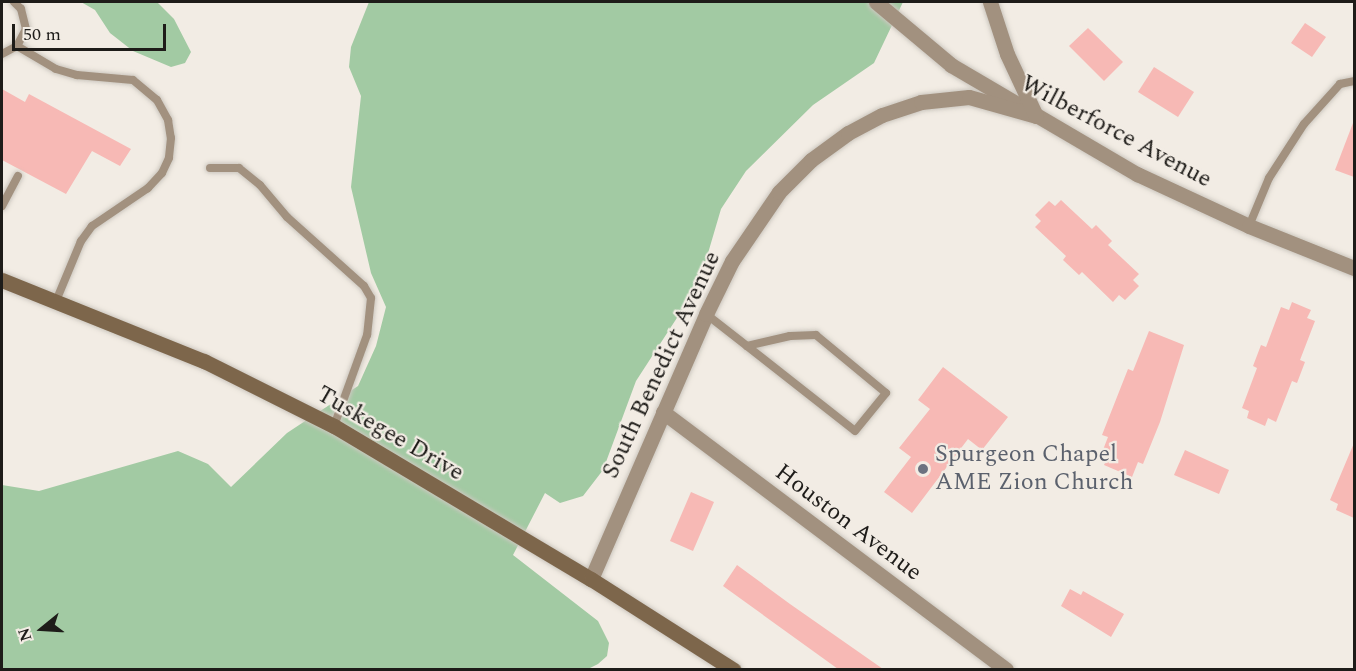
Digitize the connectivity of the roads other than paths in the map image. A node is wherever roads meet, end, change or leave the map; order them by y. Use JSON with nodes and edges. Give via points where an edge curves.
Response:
{"nodes":[{"id":1,"x":14,"y":2,"type":"edge"},
{"id":2,"x":876,"y":2,"type":"edge"},
{"id":3,"x":990,"y":2,"type":"edge"},
{"id":4,"x":16,"y":46,"type":"junction"},
{"id":5,"x":2,"y":54,"type":"edge"},
{"id":6,"x":1354,"y":81,"type":"edge"},
{"id":7,"x":1036,"y":116,"type":"junction"},
{"id":8,"x":210,"y":168,"type":"dead end"},
{"id":9,"x":18,"y":176,"type":"dead end"},
{"id":10,"x":2,"y":206,"type":"edge"},
{"id":11,"x":1249,"y":226,"type":"junction"},
{"id":12,"x":1354,"y":268,"type":"edge"},
{"id":13,"x":2,"y":280,"type":"edge"},
{"id":14,"x":56,"y":301,"type":"junction"},
{"id":15,"x":706,"y":314,"type":"junction"},
{"id":16,"x":747,"y":346,"type":"junction"},
{"id":17,"x":663,"y":412,"type":"junction"},
{"id":18,"x":334,"y":426,"type":"junction"},
{"id":19,"x":591,"y":579,"type":"junction"},
{"id":20,"x":726,"y":667,"type":"edge"},
{"id":21,"x":1006,"y":669,"type":"edge"}],
"edges":[{"from":1,"to":4,"type":"lane","via":[[25,19],[26,29]]},
{"from":2,"to":7,"type":"street","name":"Wilberforce Avenue","via":[[951,65]]},
{"from":3,"to":7,"type":"street","via":[[1006,54]]},
{"from":4,"to":5,"type":"lane"},
{"from":4,"to":14,"type":"lane","via":[[56,69],[133,80],[157,100],[168,120],[171,138],[169,158],[162,173],[148,188],[92,226],[81,241]]},
{"from":6,"to":11,"type":"lane","via":[[1340,84],[1304,124],[1269,178]]},
{"from":7,"to":11,"type":"street","name":"Wilberforce Avenue","via":[[1137,174]]},
{"from":7,"to":15,"type":"street","name":"South Benedict Avenue","via":[[1001,103],[944,97],[882,115],[848,133],[811,160],[779,192],[732,261]]},
{"from":8,"to":18,"type":"lane","via":[[239,168],[260,185],[287,217],[339,261],[371,298],[367,335]]},
{"from":9,"to":10,"type":"lane"},
{"from":11,"to":12,"type":"street","name":"Wilberforce Avenue"},
{"from":13,"to":14,"type":"street","name":"Tuskegee Drive"},
{"from":14,"to":18,"type":"street","name":"Tuskegee Drive","via":[[204,361]]},
{"from":15,"to":16,"type":"lane"},
{"from":15,"to":17,"type":"street","name":"South Benedict Avenue"},
{"from":16,"to":16,"type":"lane","via":[[855,431],[886,393],[816,335],[790,336]]},
{"from":17,"to":19,"type":"street","name":"South Benedict Avenue"},
{"from":17,"to":21,"type":"street","name":"Houston Avenue"},
{"from":18,"to":19,"type":"street","name":"Tuskegee Drive"},
{"from":19,"to":20,"type":"street","name":"Tuskegee Drive"}]}
